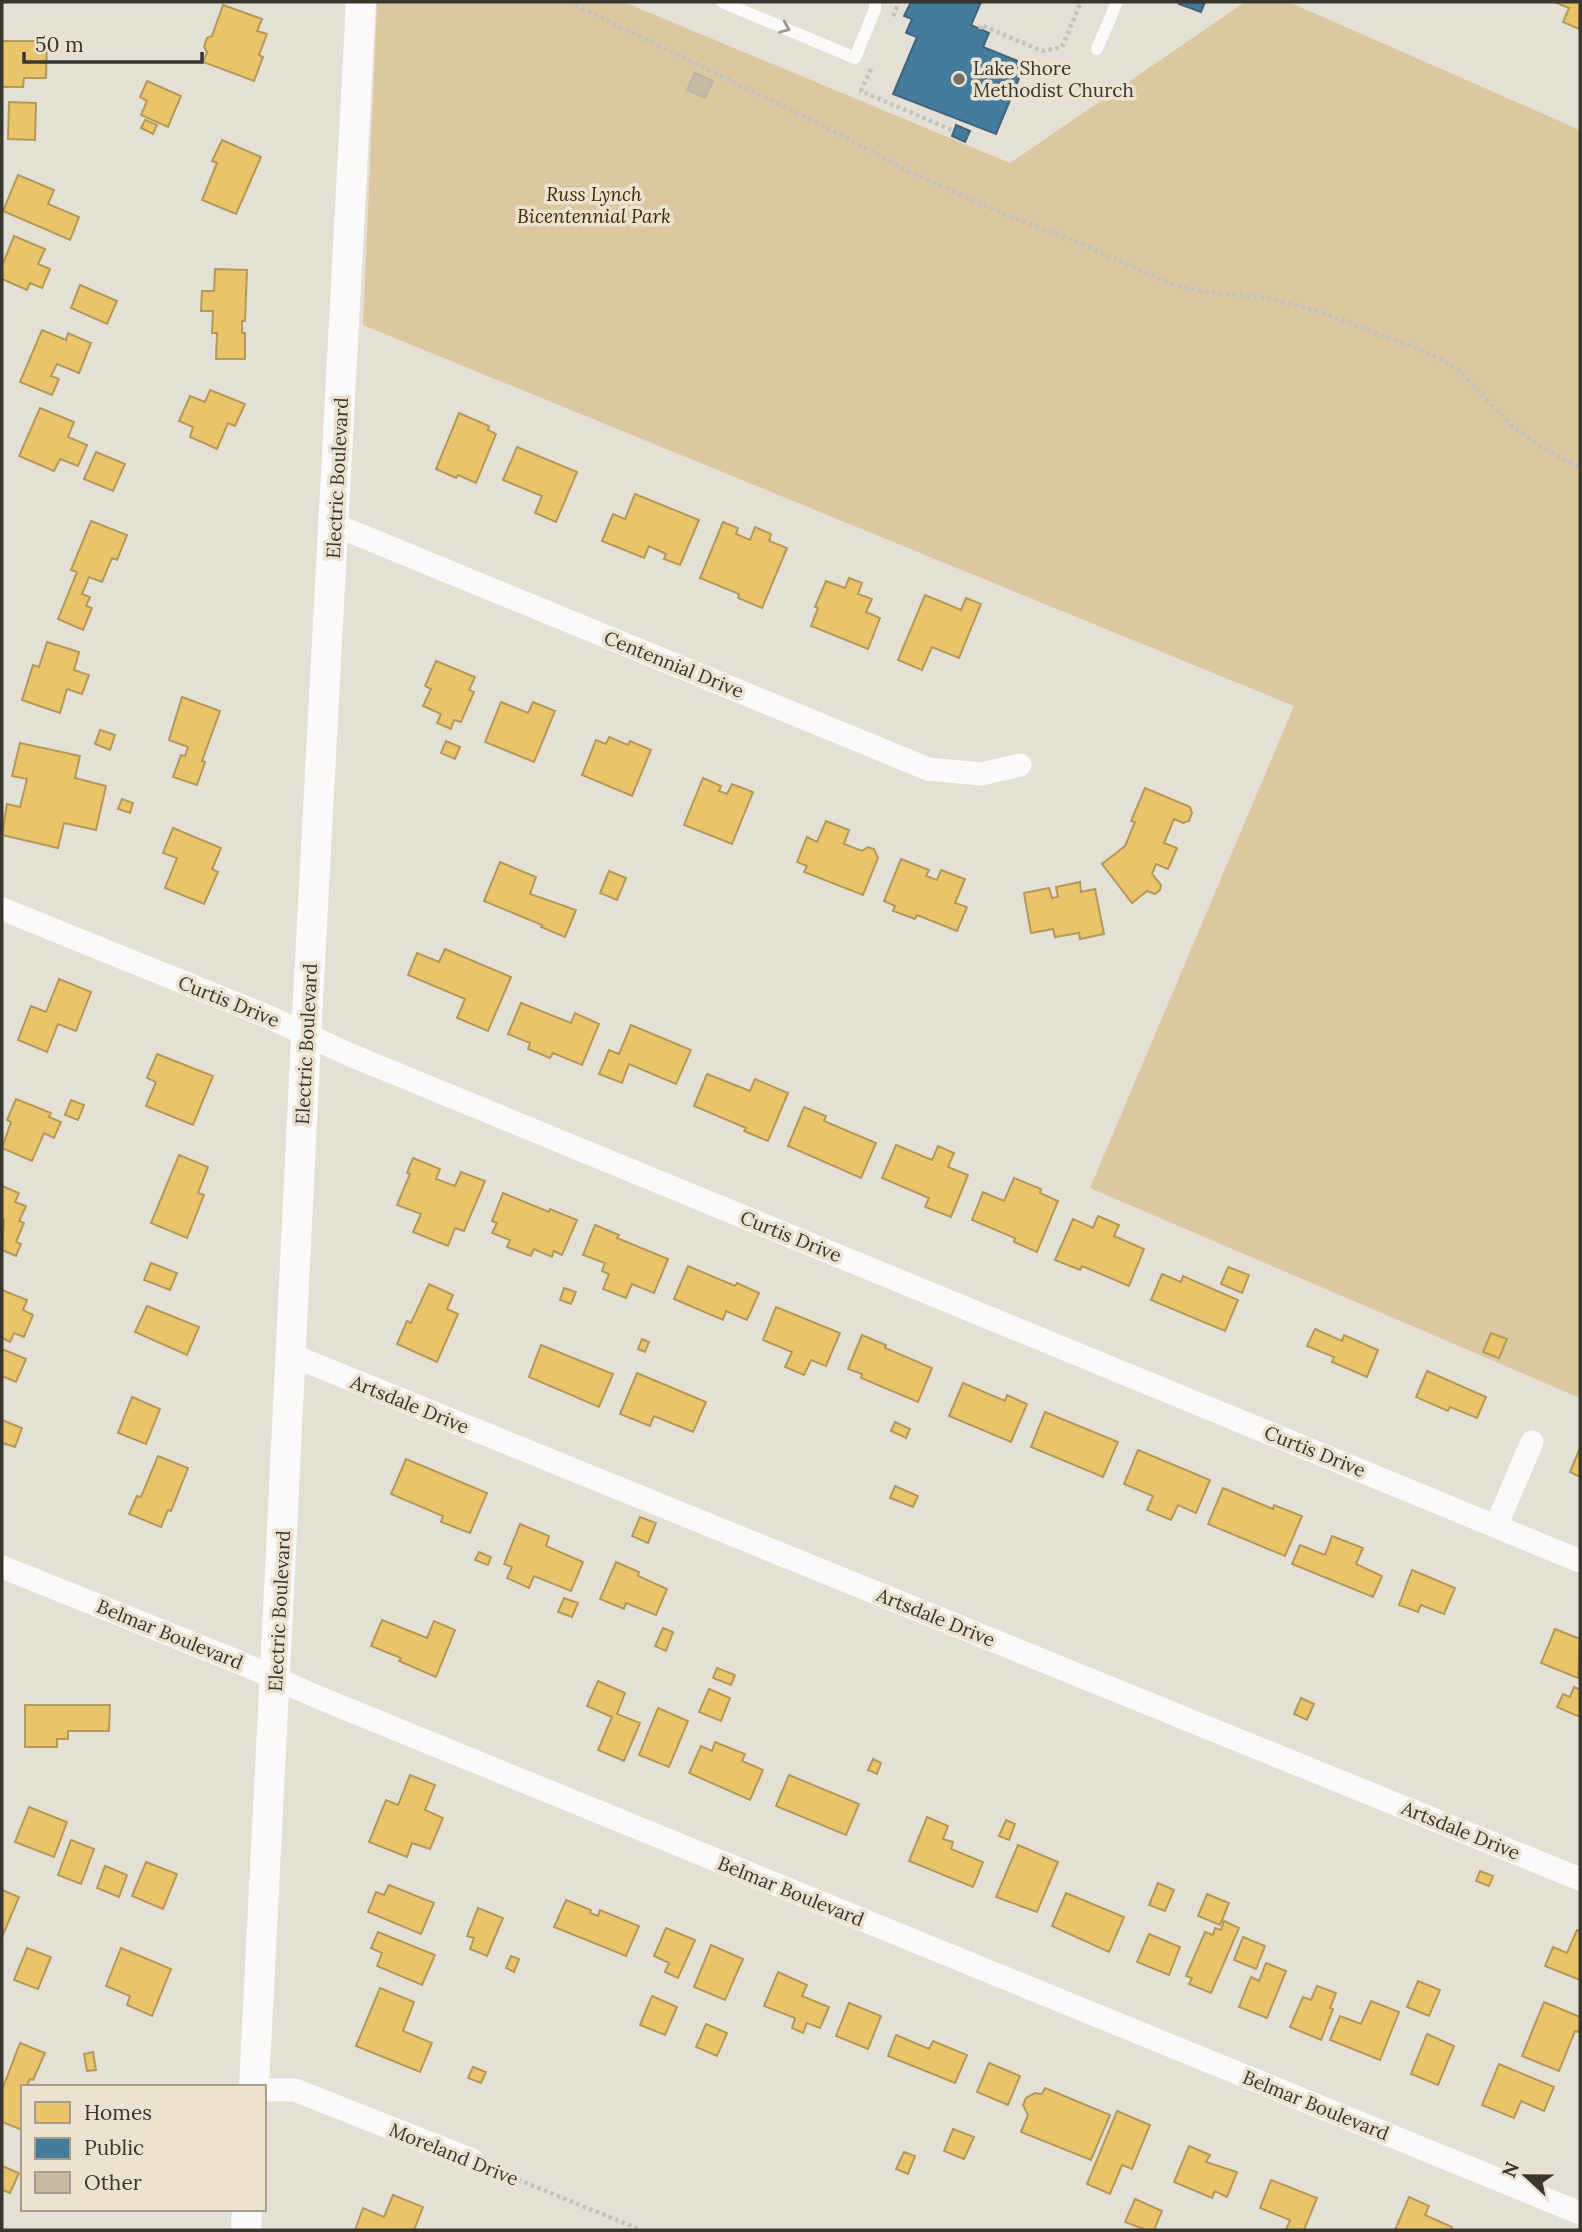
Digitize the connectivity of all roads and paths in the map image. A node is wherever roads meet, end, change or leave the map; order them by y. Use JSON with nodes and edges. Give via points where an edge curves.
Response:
{"nodes":[{"id":1,"x":361,"y":2,"type":"edge"},
{"id":2,"x":569,"y":2,"type":"edge"},
{"id":3,"x":722,"y":2,"type":"edge"},
{"id":4,"x":875,"y":2,"type":"edge"},
{"id":5,"x":900,"y":2,"type":"edge"},
{"id":6,"x":1081,"y":2,"type":"edge"},
{"id":7,"x":1117,"y":2,"type":"edge"},
{"id":8,"x":889,"y":27,"type":"dead end"},
{"id":9,"x":980,"y":29,"type":"dead end"},
{"id":10,"x":1097,"y":49,"type":"dead end"},
{"id":11,"x":872,"y":66,"type":"dead end"},
{"id":12,"x":708,"y":69,"type":"junction"},
{"id":13,"x":705,"y":78,"type":"dead end"},
{"id":14,"x":954,"y":131,"type":"dead end"},
{"id":15,"x":1580,"y":468,"type":"edge"},
{"id":16,"x":335,"y":525,"type":"junction"},
{"id":17,"x":1020,"y":765,"type":"dead end"},
{"id":18,"x":2,"y":909,"type":"edge"},
{"id":19,"x":306,"y":1034,"type":"junction"},
{"id":20,"x":291,"y":1356,"type":"junction"},
{"id":21,"x":1532,"y":1442,"type":"dead end"},
{"id":22,"x":1496,"y":1526,"type":"junction"},
{"id":23,"x":1580,"y":1561,"type":"edge"},
{"id":24,"x":2,"y":1567,"type":"edge"},
{"id":25,"x":276,"y":1678,"type":"junction"},
{"id":26,"x":1580,"y":1879,"type":"edge"},
{"id":27,"x":254,"y":2085,"type":"edge"},
{"id":28,"x":266,"y":2090,"type":"edge"},
{"id":29,"x":472,"y":2160,"type":"joint"},
{"id":30,"x":247,"y":2211,"type":"edge"},
{"id":31,"x":1580,"y":2213,"type":"edge"},
{"id":32,"x":1580,"y":2223,"type":"edge"},
{"id":33,"x":246,"y":2230,"type":"edge"},
{"id":34,"x":641,"y":2230,"type":"edge"},
{"id":35,"x":1577,"y":2230,"type":"edge"}],
"edges":[{"from":1,"to":16,"type":"street","name":"Electric Boulevard"},
{"from":2,"to":12,"type":"path"},
{"from":3,"to":4,"type":"lane","one_way":true,"via":[[855,58]]},
{"from":5,"to":8,"type":"path"},
{"from":6,"to":9,"type":"path","via":[[1062,47],[1042,51],[981,25]]},
{"from":7,"to":10,"type":"lane"},
{"from":11,"to":14,"type":"path","via":[[861,92]]},
{"from":12,"to":13,"type":"path"},
{"from":12,"to":15,"type":"path","via":[[949,190],[1174,285],[1321,312],[1431,354],[1458,369],[1512,426]]},
{"from":16,"to":17,"type":"street","name":"Centennial Drive","via":[[928,769],[981,774]]},
{"from":16,"to":19,"type":"street","name":"Electric Boulevard"},
{"from":18,"to":19,"type":"street","name":"Curtis Drive"},
{"from":19,"to":20,"type":"street","name":"Electric Boulevard"},
{"from":19,"to":22,"type":"street","name":"Curtis Drive"},
{"from":20,"to":25,"type":"street","name":"Electric Boulevard"},
{"from":20,"to":26,"type":"street","name":"Artsdale Drive"},
{"from":21,"to":22,"type":"street"},
{"from":22,"to":23,"type":"street","name":"Curtis Drive"},
{"from":24,"to":25,"type":"street","name":"Belmar Boulevard"},
{"from":25,"to":27,"type":"street","name":"Electric Boulevard"},
{"from":25,"to":31,"type":"street","name":"Belmar Boulevard"},
{"from":28,"to":29,"type":"street","name":"Moreland Drive","via":[[295,2090]]},
{"from":29,"to":34,"type":"path","name":"Moreland Drive"},
{"from":30,"to":33,"type":"street"},
{"from":32,"to":35,"type":"street"}]}
